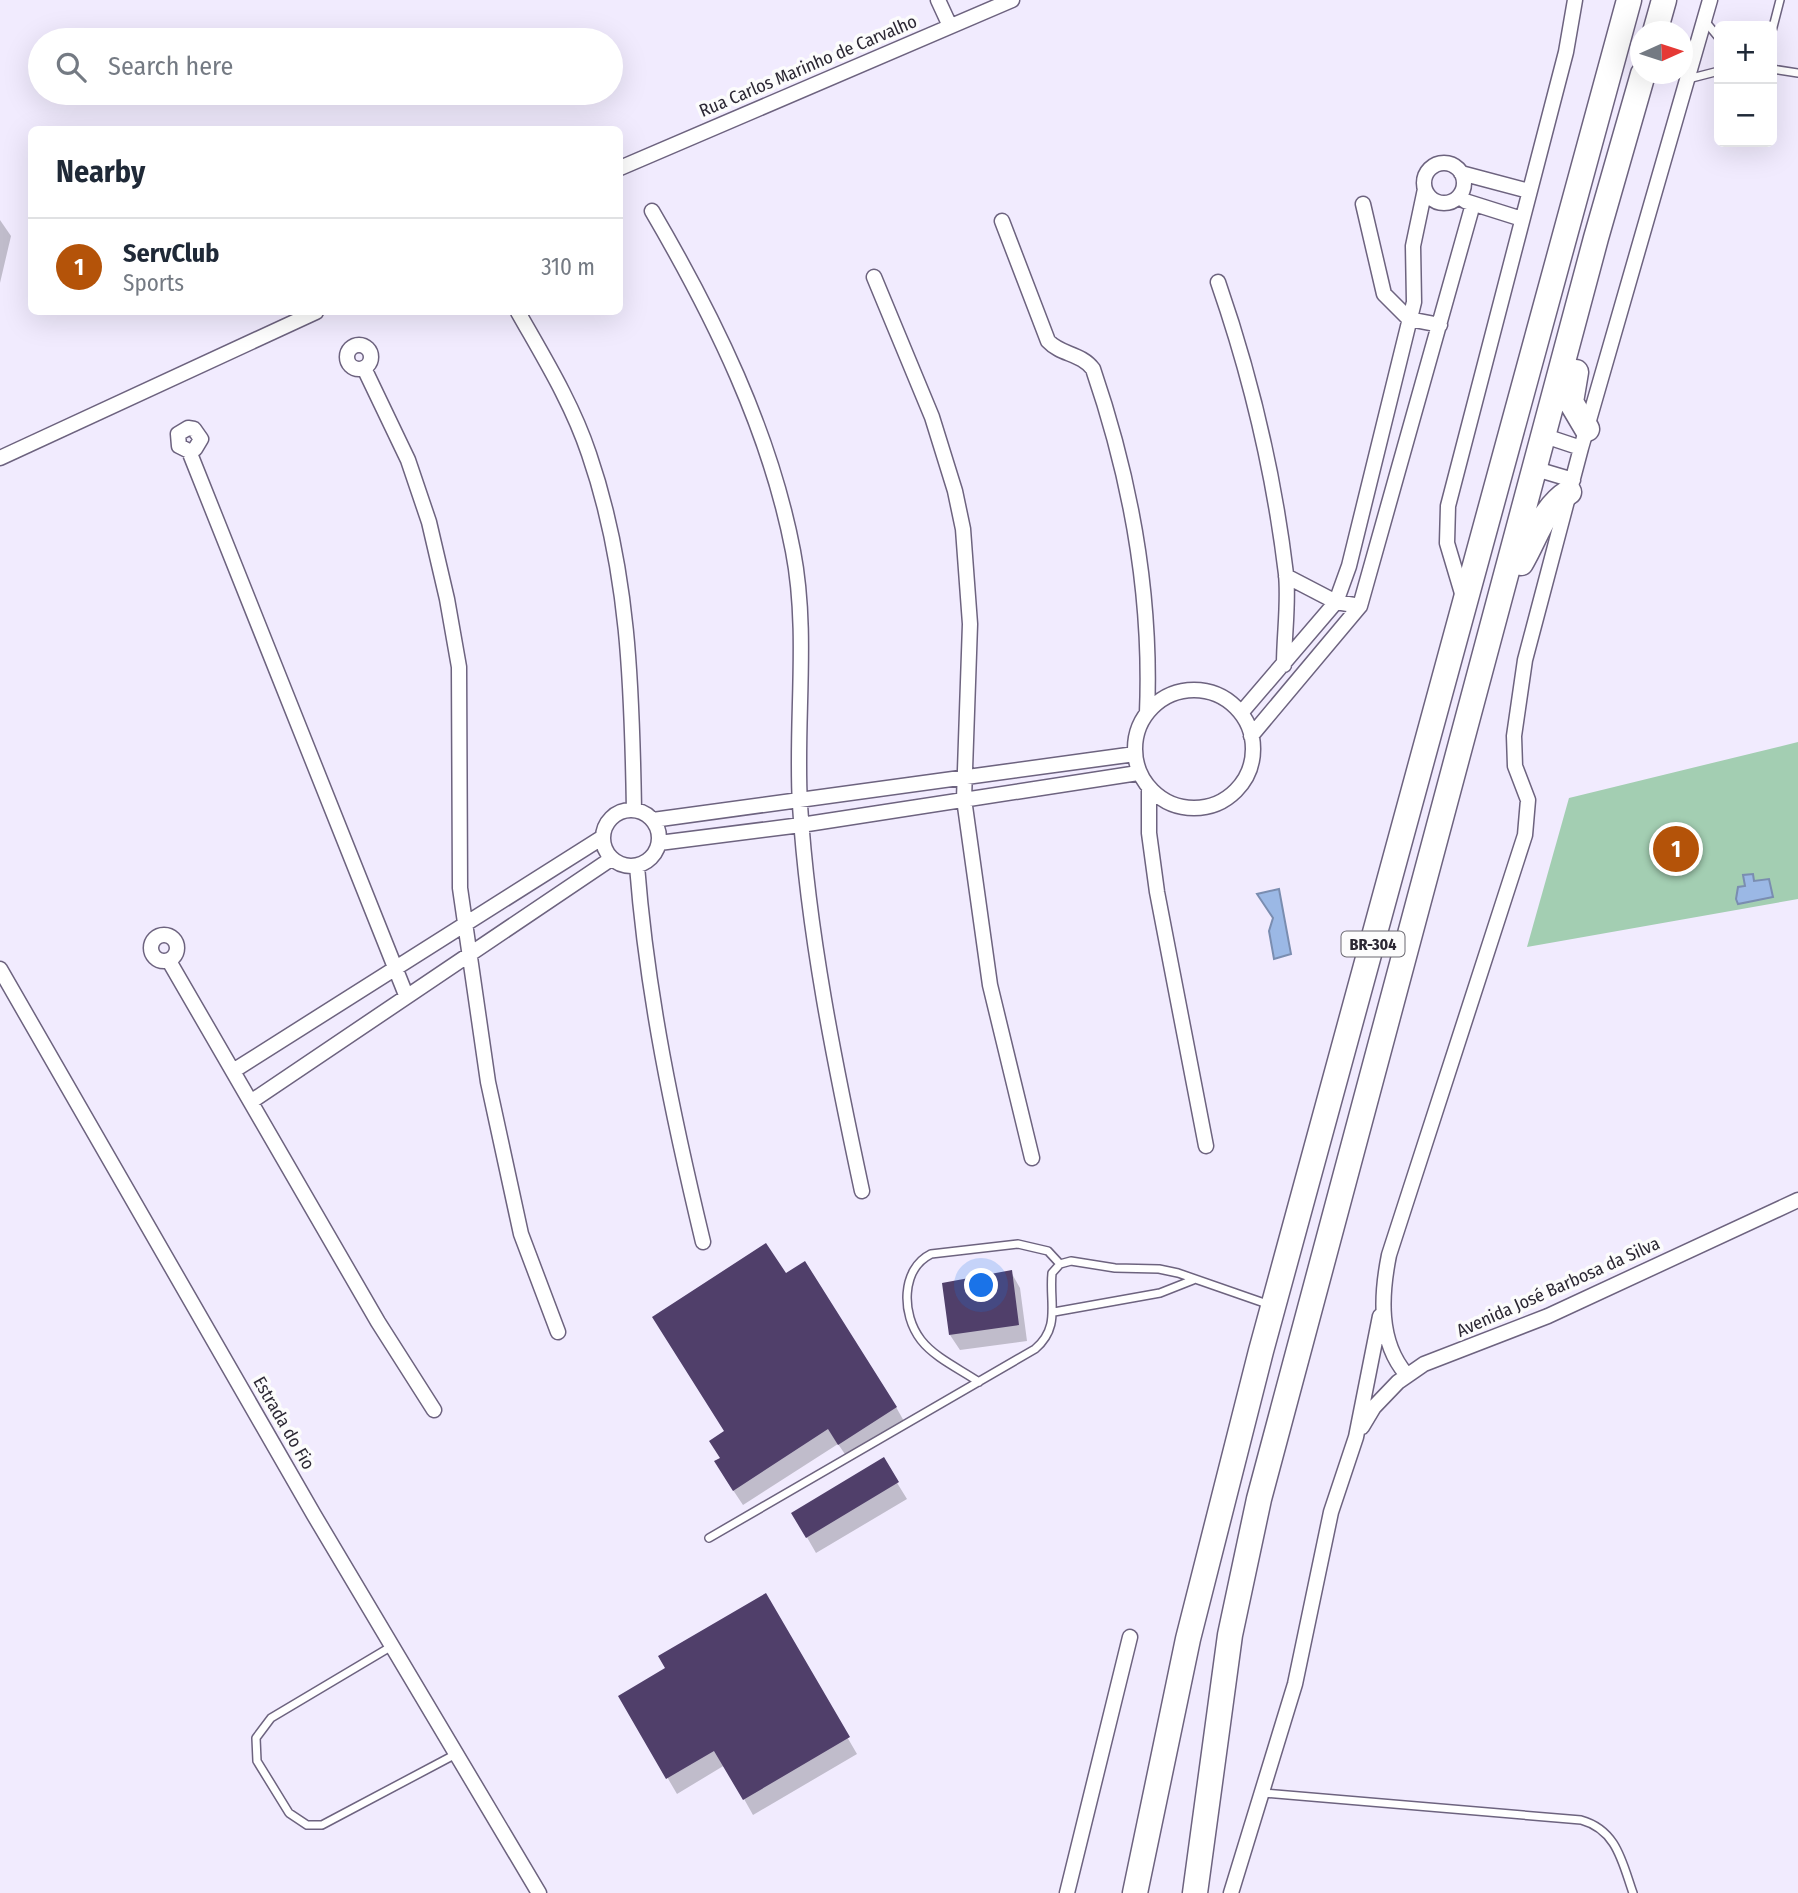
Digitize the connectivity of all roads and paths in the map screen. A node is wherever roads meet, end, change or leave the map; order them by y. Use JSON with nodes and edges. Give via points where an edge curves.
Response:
{"nodes":[{"id":1,"x":938,"y":0,"type":"edge"},
{"id":2,"x":1012,"y":0,"type":"edge"},
{"id":3,"x":1574,"y":0,"type":"edge"},
{"id":4,"x":1629,"y":0,"type":"edge"},
{"id":5,"x":1664,"y":0,"type":"edge"},
{"id":6,"x":1710,"y":0,"type":"edge"},
{"id":7,"x":1780,"y":0,"type":"edge"},
{"id":8,"x":1658,"y":21,"type":"edge"},
{"id":9,"x":1704,"y":21,"type":"junction"},
{"id":10,"x":1775,"y":21,"type":"edge"},
{"id":11,"x":950,"y":26,"type":"junction"},
{"id":12,"x":1714,"y":32,"type":"edge"},
{"id":13,"x":1693,"y":61,"type":"edge"},
{"id":14,"x":1777,"y":70,"type":"edge"},
{"id":15,"x":1714,"y":72,"type":"edge"},
{"id":16,"x":1798,"y":73,"type":"edge"},
{"id":17,"x":1693,"y":78,"type":"edge"},
{"id":18,"x":1640,"y":84,"type":"edge"},
{"id":19,"x":1687,"y":84,"type":"edge"},
{"id":20,"x":623,"y":167,"type":"edge"},
{"id":21,"x":1461,"y":173,"type":"junction"},
{"id":22,"x":1425,"y":189,"type":"junction"},
{"id":23,"x":1529,"y":191,"type":"junction"},
{"id":24,"x":1457,"y":198,"type":"junction"},
{"id":25,"x":1363,"y":204,"type":"dead end"},
{"id":26,"x":1473,"y":204,"type":"junction"},
{"id":27,"x":652,"y":212,"type":"dead end"},
{"id":28,"x":1521,"y":219,"type":"junction"},
{"id":29,"x":1002,"y":221,"type":"dead end"},
{"id":30,"x":1596,"y":238,"type":"junction"},
{"id":31,"x":874,"y":277,"type":"dead end"},
{"id":32,"x":1217,"y":282,"type":"dead end"},
{"id":33,"x":310,"y":315,"type":"edge"},
{"id":34,"x":520,"y":315,"type":"edge"},
{"id":35,"x":1409,"y":319,"type":"junction"},
{"id":36,"x":1440,"y":325,"type":"junction"},
{"id":37,"x":364,"y":369,"type":"dead end"},
{"id":38,"x":1545,"y":436,"type":"junction"},
{"id":39,"x":1584,"y":438,"type":"junction"},
{"id":40,"x":189,"y":451,"type":"dead end"},
{"id":41,"x":0,"y":458,"type":"edge"},
{"id":42,"x":1536,"y":469,"type":"junction"},
{"id":43,"x":1571,"y":486,"type":"junction"},
{"id":44,"x":1286,"y":576,"type":"junction"},
{"id":45,"x":1505,"y":582,"type":"junction"},
{"id":46,"x":1336,"y":602,"type":"junction"},
{"id":47,"x":1360,"y":606,"type":"junction"},
{"id":48,"x":1466,"y":606,"type":"junction"},
{"id":49,"x":1284,"y":665,"type":"junction"},
{"id":50,"x":1147,"y":713,"type":"junction"},
{"id":51,"x":1241,"y":713,"type":"junction"},
{"id":52,"x":1251,"y":736,"type":"junction"},
{"id":53,"x":1135,"y":754,"type":"junction"},
{"id":54,"x":1138,"y":773,"type":"junction"},
{"id":55,"x":965,"y":778,"type":"junction"},
{"id":56,"x":1149,"y":787,"type":"junction"},
{"id":57,"x":964,"y":799,"type":"junction"},
{"id":58,"x":800,"y":800,"type":"junction"},
{"id":59,"x":634,"y":810,"type":"junction"},
{"id":60,"x":653,"y":820,"type":"junction"},
{"id":61,"x":801,"y":825,"type":"junction"},
{"id":62,"x":603,"y":837,"type":"junction"},
{"id":63,"x":659,"y":843,"type":"junction"},
{"id":64,"x":611,"y":859,"type":"junction"},
{"id":65,"x":638,"y":866,"type":"junction"},
{"id":66,"x":464,"y":924,"type":"junction"},
{"id":67,"x":469,"y":953,"type":"junction"},
{"id":68,"x":169,"y":961,"type":"dead end"},
{"id":69,"x":0,"y":969,"type":"edge"},
{"id":70,"x":395,"y":970,"type":"junction"},
{"id":71,"x":406,"y":995,"type":"junction"},
{"id":72,"x":233,"y":1071,"type":"junction"},
{"id":73,"x":252,"y":1101,"type":"junction"},
{"id":74,"x":1206,"y":1146,"type":"dead end"},
{"id":75,"x":1032,"y":1158,"type":"dead end"},
{"id":76,"x":862,"y":1191,"type":"dead end"},
{"id":77,"x":1798,"y":1200,"type":"edge"},
{"id":78,"x":703,"y":1242,"type":"dead end"},
{"id":79,"x":1060,"y":1264,"type":"junction"},
{"id":80,"x":1193,"y":1280,"type":"junction"},
{"id":81,"x":1383,"y":1297,"type":"junction"},
{"id":82,"x":1274,"y":1306,"type":"junction"},
{"id":83,"x":1054,"y":1312,"type":"junction"},
{"id":84,"x":558,"y":1332,"type":"dead end"},
{"id":85,"x":1406,"y":1374,"type":"junction"},
{"id":86,"x":979,"y":1382,"type":"junction"},
{"id":87,"x":434,"y":1410,"type":"dead end"},
{"id":88,"x":1356,"y":1437,"type":"junction"},
{"id":89,"x":709,"y":1538,"type":"dead end"},
{"id":90,"x":1130,"y":1637,"type":"dead end"},
{"id":91,"x":392,"y":1646,"type":"junction"},
{"id":92,"x":456,"y":1754,"type":"junction"},
{"id":93,"x":1263,"y":1793,"type":"junction"},
{"id":94,"x":539,"y":1893,"type":"edge"},
{"id":95,"x":1067,"y":1893,"type":"edge"},
{"id":96,"x":1135,"y":1893,"type":"edge"},
{"id":97,"x":1195,"y":1893,"type":"edge"},
{"id":98,"x":1231,"y":1893,"type":"edge"},
{"id":99,"x":1633,"y":1893,"type":"edge"}],
"edges":[{"from":1,"to":11,"type":"street"},
{"from":2,"to":11,"type":"street","name":"Rua Carlos Marinho de Carvalho"},
{"from":3,"to":23,"type":"street","via":[[1566,52]]},
{"from":4,"to":48,"type":"highway","number":"BR-304"},
{"from":5,"to":8,"type":"highway"},
{"from":6,"to":9,"type":"street"},
{"from":7,"to":10,"type":"lane"},
{"from":9,"to":12,"type":"lane"},
{"from":9,"to":13,"type":"street"},
{"from":11,"to":20,"type":"street","name":"Rua Carlos Marinho de Carvalho"},
{"from":14,"to":16,"type":"lane"},
{"from":15,"to":17,"type":"lane"},
{"from":18,"to":30,"type":"highway","number":"BR-304"},
{"from":19,"to":39,"type":"street"},
{"from":21,"to":22,"type":"street","via":[[1453,166],[1437,165],[1425,176]]},
{"from":21,"to":23,"type":"street"},
{"from":21,"to":24,"type":"street","via":[[1464,184]]},
{"from":22,"to":24,"type":"street","via":[[1438,202]]},
{"from":22,"to":35,"type":"street","via":[[1413,246],[1415,288]]},
{"from":23,"to":28,"type":"street"},
{"from":24,"to":26,"type":"street"},
{"from":25,"to":35,"type":"street","via":[[1384,294]]},
{"from":26,"to":28,"type":"street"},
{"from":26,"to":36,"type":"street"},
{"from":27,"to":58,"type":"street","via":[[686,269],[749,402],[779,488],[794,555],[801,649]]},
{"from":28,"to":48,"type":"street","via":[[1448,506],[1447,543]]},
{"from":29,"to":50,"type":"street","via":[[1048,341],[1087,361],[1093,369],[1113,429],[1143,578]]},
{"from":30,"to":38,"type":"highway","number":"BR-304"},
{"from":30,"to":39,"type":"highway","via":[[1599,286],[1570,397]]},
{"from":31,"to":55,"type":"street","via":[[932,416],[963,529],[970,624]]},
{"from":32,"to":44,"type":"street","via":[[1258,408]]},
{"from":33,"to":41,"type":"street"},
{"from":34,"to":59,"type":"street","via":[[567,400],[589,452],[612,528],[625,602]]},
{"from":35,"to":36,"type":"street"},
{"from":35,"to":46,"type":"street","via":[[1349,566]]},
{"from":36,"to":47,"type":"street"},
{"from":37,"to":66,"type":"street","via":[[408,460],[447,599],[459,667],[458,836]]},
{"from":38,"to":39,"type":"street"},
{"from":38,"to":42,"type":"highway","number":"BR-304"},
{"from":39,"to":43,"type":"street"},
{"from":40,"to":70,"type":"street"},
{"from":42,"to":43,"type":"street"},
{"from":42,"to":45,"type":"highway","number":"BR-304"},
{"from":43,"to":45,"type":"highway","via":[[1553,505],[1518,568]]},
{"from":43,"to":81,"type":"street","via":[[1517,703],[1514,756],[1528,800],[1525,835],[1396,1226]]},
{"from":44,"to":46,"type":"street"},
{"from":44,"to":49,"type":"street"},
{"from":45,"to":97,"type":"highway","number":"BR-304","via":[[1259,1499],[1230,1635]]},
{"from":46,"to":47,"type":"street"},
{"from":46,"to":49,"type":"street"},
{"from":47,"to":52,"type":"street"},
{"from":48,"to":82,"type":"highway","number":"BR-304"},
{"from":49,"to":51,"type":"street"},
{"from":50,"to":51,"type":"street","via":[[1168,695],[1187,690],[1207,691],[1226,699]]},
{"from":50,"to":53,"type":"street","via":[[1136,736]]},
{"from":51,"to":52,"type":"street"},
{"from":52,"to":56,"type":"street","via":[[1250,768],[1241,785],[1210,807],[1171,804]]},
{"from":53,"to":54,"type":"street"},
{"from":53,"to":55,"type":"street"},
{"from":54,"to":56,"type":"street"},
{"from":54,"to":57,"type":"street"},
{"from":55,"to":57,"type":"street"},
{"from":55,"to":58,"type":"street"},
{"from":56,"to":74,"type":"street","via":[[1157,892]]},
{"from":57,"to":61,"type":"street"},
{"from":57,"to":75,"type":"street","via":[[990,985]]},
{"from":58,"to":60,"type":"street"},
{"from":58,"to":61,"type":"street"},
{"from":59,"to":60,"type":"street"},
{"from":59,"to":62,"type":"street","via":[[612,817]]},
{"from":60,"to":63,"type":"street"},
{"from":61,"to":63,"type":"street"},
{"from":61,"to":76,"type":"street","via":[[825,1002]]},
{"from":62,"to":64,"type":"street"},
{"from":62,"to":66,"type":"street"},
{"from":63,"to":65,"type":"street","via":[[655,855]]},
{"from":64,"to":65,"type":"street"},
{"from":64,"to":67,"type":"street"},
{"from":65,"to":78,"type":"street","via":[[644,955],[660,1056]]},
{"from":66,"to":67,"type":"street"},
{"from":66,"to":70,"type":"street"},
{"from":67,"to":71,"type":"street"},
{"from":67,"to":84,"type":"street","via":[[501,1152],[521,1234]]},
{"from":68,"to":72,"type":"street"},
{"from":69,"to":91,"type":"street","name":"Estrada do Fio"},
{"from":70,"to":71,"type":"street"},
{"from":70,"to":72,"type":"street"},
{"from":71,"to":73,"type":"street"},
{"from":72,"to":73,"type":"street"},
{"from":73,"to":87,"type":"street"},
{"from":77,"to":85,"type":"street","name":"Avenida José Barbosa da Silva","via":[[1548,1316]]},
{"from":79,"to":80,"type":"lane","via":[[1071,1261],[1159,1269]]},
{"from":79,"to":83,"type":"lane","via":[[1052,1273]]},
{"from":79,"to":86,"type":"lane","via":[[1048,1251],[1018,1244],[931,1254],[919,1260],[911,1272],[909,1306],[921,1339],[934,1353]]},
{"from":80,"to":82,"type":"lane"},
{"from":80,"to":83,"type":"lane","via":[[1160,1293]]},
{"from":81,"to":85,"type":"street","via":[[1392,1353]]},
{"from":81,"to":88,"type":"street"},
{"from":82,"to":96,"type":"highway","number":"BR-304","via":[[1188,1639]]},
{"from":83,"to":86,"type":"lane","via":[[1044,1342]]},
{"from":85,"to":88,"type":"street","name":"Avenida José Barbosa da Silva","via":[[1374,1407]]},
{"from":86,"to":89,"type":"lane"},
{"from":88,"to":93,"type":"street","via":[[1331,1512],[1295,1684]]},
{"from":90,"to":95,"type":"street"},
{"from":91,"to":92,"type":"street","name":"Estrada do Fio"},
{"from":91,"to":92,"type":"lane","via":[[271,1718],[256,1738],[257,1761],[289,1813],[307,1825],[322,1825]]},
{"from":92,"to":94,"type":"street","name":"Estrada do Fio"},
{"from":93,"to":98,"type":"street"},
{"from":93,"to":99,"type":"lane","via":[[1581,1820],[1613,1839]]}]}
